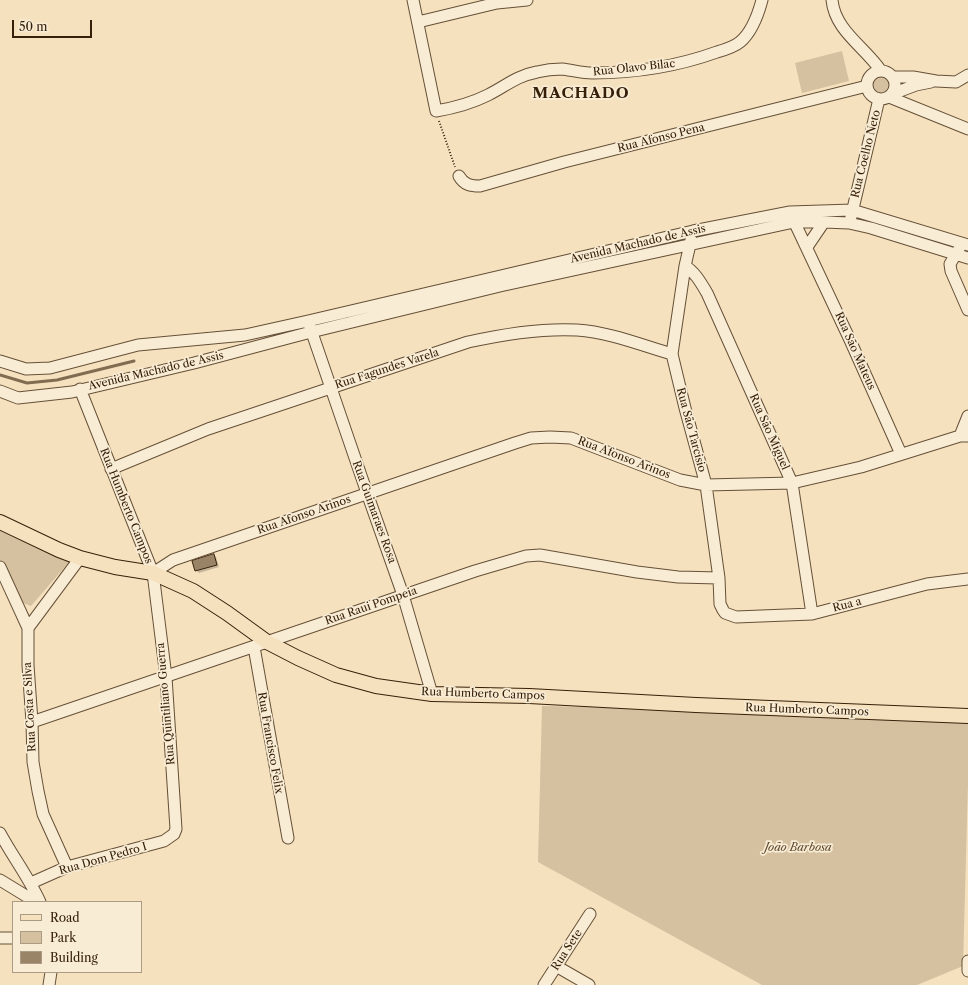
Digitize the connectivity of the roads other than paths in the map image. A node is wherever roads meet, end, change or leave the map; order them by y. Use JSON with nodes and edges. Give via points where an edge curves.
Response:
{"nodes":[{"id":1,"x":413,"y":0,"type":"edge"},
{"id":2,"x":527,"y":0,"type":"edge"},
{"id":3,"x":762,"y":0,"type":"edge"},
{"id":4,"x":832,"y":0,"type":"edge"},
{"id":5,"x":418,"y":22,"type":"junction"},
{"id":6,"x":877,"y":72,"type":"junction"},
{"id":7,"x":968,"y":75,"type":"edge"},
{"id":8,"x":893,"y":77,"type":"junction"},
{"id":9,"x":936,"y":81,"type":"junction"},
{"id":10,"x":867,"y":86,"type":"junction"},
{"id":11,"x":887,"y":97,"type":"junction"},
{"id":12,"x":968,"y":129,"type":"edge"},
{"id":13,"x":459,"y":176,"type":"road end"},
{"id":14,"x":852,"y":210,"type":"junction"},
{"id":15,"x":792,"y":217,"type":"junction"},
{"id":16,"x":824,"y":222,"type":"junction"},
{"id":17,"x":849,"y":223,"type":"junction"},
{"id":18,"x":693,"y":231,"type":"junction"},
{"id":19,"x":966,"y":244,"type":"edge"},
{"id":20,"x":690,"y":245,"type":"junction"},
{"id":21,"x":807,"y":248,"type":"junction"},
{"id":22,"x":955,"y":254,"type":"junction"},
{"id":23,"x":968,"y":258,"type":"edge"},
{"id":24,"x":685,"y":266,"type":"junction"},
{"id":25,"x":968,"y":310,"type":"edge"},
{"id":26,"x":310,"y":326,"type":"junction"},
{"id":27,"x":672,"y":354,"type":"junction"},
{"id":28,"x":0,"y":361,"type":"edge"},
{"id":29,"x":330,"y":388,"type":"junction"},
{"id":30,"x":80,"y":390,"type":"junction"},
{"id":31,"x":0,"y":391,"type":"edge"},
{"id":32,"x":968,"y":416,"type":"edge"},
{"id":33,"x":964,"y":436,"type":"edge"},
{"id":34,"x":901,"y":454,"type":"junction"},
{"id":35,"x":111,"y":469,"type":"junction"},
{"id":36,"x":792,"y":483,"type":"junction"},
{"id":37,"x":706,"y":485,"type":"junction"},
{"id":38,"x":367,"y":494,"type":"junction"},
{"id":39,"x":0,"y":522,"type":"edge"},
{"id":40,"x":80,"y":558,"type":"junction"},
{"id":41,"x":0,"y":567,"type":"edge"},
{"id":42,"x":153,"y":573,"type":"junction"},
{"id":43,"x":719,"y":578,"type":"junction"},
{"id":44,"x":968,"y":579,"type":"edge"},
{"id":45,"x":403,"y":595,"type":"junction"},
{"id":46,"x":725,"y":613,"type":"joint"},
{"id":47,"x":812,"y":614,"type":"junction"},
{"id":48,"x":28,"y":628,"type":"junction"},
{"id":49,"x":267,"y":642,"type":"junction"},
{"id":50,"x":254,"y":647,"type":"junction"},
{"id":51,"x":166,"y":677,"type":"junction"},
{"id":52,"x":432,"y":694,"type":"junction"},
{"id":53,"x":968,"y":716,"type":"edge"},
{"id":54,"x":32,"y":722,"type":"junction"},
{"id":55,"x":0,"y":833,"type":"edge"},
{"id":56,"x":174,"y":834,"type":"joint"},
{"id":57,"x":288,"y":838,"type":"dead end"},
{"id":58,"x":67,"y":867,"type":"junction"},
{"id":59,"x":0,"y":880,"type":"edge"},
{"id":60,"x":31,"y":883,"type":"junction"},
{"id":61,"x":34,"y":901,"type":"edge"},
{"id":62,"x":40,"y":901,"type":"edge"},
{"id":63,"x":590,"y":914,"type":"dead end"},
{"id":64,"x":0,"y":938,"type":"edge"},
{"id":65,"x":12,"y":938,"type":"edge"},
{"id":66,"x":968,"y":961,"type":"edge"},
{"id":67,"x":556,"y":966,"type":"junction"},
{"id":68,"x":968,"y":971,"type":"edge"},
{"id":69,"x":51,"y":973,"type":"edge"},
{"id":70,"x":49,"y":985,"type":"edge"},
{"id":71,"x":544,"y":985,"type":"edge"},
{"id":72,"x":589,"y":985,"type":"edge"}],
"edges":[{"from":1,"to":5,"type":"street"},
{"from":2,"to":5,"type":"street","via":[[497,3]]},
{"from":3,"to":5,"type":"street","name":"Rua Olavo Bilac","via":[[750,30],[739,43],[693,61],[617,72],[590,73],[560,69],[526,74],[488,95],[459,107],[436,111]]},
{"from":4,"to":6,"type":"street","via":[[844,30],[874,60]]},
{"from":6,"to":8,"type":"street","via":[[886,71]]},
{"from":6,"to":10,"type":"street","via":[[870,77]]},
{"from":7,"to":9,"type":"street","via":[[956,82]]},
{"from":8,"to":9,"type":"street"},
{"from":8,"to":11,"type":"street","via":[[896,86]]},
{"from":9,"to":11,"type":"street","via":[[916,85]]},
{"from":10,"to":11,"type":"street","via":[[871,95]]},
{"from":10,"to":13,"type":"street","name":"Rua Afonso Pena","via":[[564,162],[480,186],[471,186]]},
{"from":11,"to":12,"type":"street"},
{"from":11,"to":14,"type":"street","name":"Rua Coelho Neto"},
{"from":14,"to":15,"type":"street","name":"Avenida Machado de Assis"},
{"from":14,"to":17,"type":"street","name":"Rua Coelho Neto"},
{"from":14,"to":19,"type":"street","name":"Avenida Machado de Assis"},
{"from":15,"to":16,"type":"street","name":"Avenida Machado de Assis"},
{"from":15,"to":18,"type":"street","name":"Avenida Machado de Assis"},
{"from":15,"to":20,"type":"street","name":"Avenida Machado de Assis"},
{"from":15,"to":21,"type":"street","name":"Rua São Mateus"},
{"from":16,"to":17,"type":"street","name":"Avenida Machado de Assis"},
{"from":16,"to":21,"type":"street"},
{"from":17,"to":22,"type":"street","name":"Avenida Machado de Assis"},
{"from":18,"to":20,"type":"street","name":"Rua São Tarcisio"},
{"from":18,"to":26,"type":"street","name":"Avenida Machado de Assis"},
{"from":19,"to":22,"type":"street"},
{"from":20,"to":24,"type":"street","name":"Rua São Tarcisio"},
{"from":20,"to":26,"type":"street","name":"Avenida Machado de Assis"},
{"from":21,"to":34,"type":"street","name":"Rua São Mateus"},
{"from":22,"to":23,"type":"street","name":"Avenida Machado de Assis"},
{"from":22,"to":25,"type":"street","via":[[950,264],[951,271]]},
{"from":24,"to":27,"type":"street","name":"Rua São Tarcisio"},
{"from":24,"to":36,"type":"street","name":"Rua São Miguel","via":[[696,276],[707,293]]},
{"from":26,"to":28,"type":"street","name":"Avenida Machado de Assis","via":[[138,345],[50,368],[26,369]]},
{"from":26,"to":29,"type":"street","name":"Rua Guimaraes Rosa"},
{"from":26,"to":30,"type":"street","name":"Avenida Machado de Assis","via":[[194,363]]},
{"from":27,"to":29,"type":"street","name":"Rua Fagundes Varela","via":[[610,335],[578,330],[514,333],[468,342]]},
{"from":27,"to":37,"type":"street","name":"Rua São Tarcisio"},
{"from":29,"to":35,"type":"street","name":"Rua Fagundes Varela","via":[[208,429]]},
{"from":29,"to":38,"type":"street","name":"Rua Guimaraes Rosa"},
{"from":30,"to":31,"type":"street","name":"Avenida Machado de Assis","via":[[18,398]]},
{"from":30,"to":35,"type":"street","name":"Rua Humberto Campos"},
{"from":32,"to":33,"type":"street"},
{"from":33,"to":34,"type":"street","name":"Rua Afonso Arinos"},
{"from":34,"to":36,"type":"street","name":"Rua Afonso Arinos","via":[[861,467]]},
{"from":35,"to":42,"type":"street","name":"Rua Humberto Campos"},
{"from":36,"to":37,"type":"street","name":"Rua Afonso Arinos"},
{"from":36,"to":47,"type":"street","name":"Rua São Miguel"},
{"from":37,"to":38,"type":"street","name":"Rua Afonso Arinos","via":[[673,477],[571,438],[550,437],[515,442]]},
{"from":37,"to":43,"type":"street","name":"Rua São Tarcisio"},
{"from":38,"to":42,"type":"street","name":"Rua Afonso Arinos","via":[[173,560]]},
{"from":38,"to":45,"type":"street","name":"Rua Guimaraes Rosa"},
{"from":39,"to":40,"type":"main road"},
{"from":40,"to":42,"type":"main road"},
{"from":40,"to":48,"type":"street"},
{"from":41,"to":48,"type":"street"},
{"from":42,"to":49,"type":"main road","name":"Rua Humberto Campos","via":[[193,591]]},
{"from":42,"to":51,"type":"street","name":"Rua Quintiliano Guerra"},
{"from":43,"to":45,"type":"street","name":"Rua Raui Pompeia","via":[[637,572],[540,555],[501,562]]},
{"from":43,"to":46,"type":"street","name":"Rua São Tarcisio","via":[[720,604]]},
{"from":44,"to":47,"type":"street","name":"Rua a","via":[[927,584]]},
{"from":45,"to":49,"type":"street","name":"Rua Raui Pompeia"},
{"from":45,"to":52,"type":"street","name":"Rua Guimaraes Rosa"},
{"from":46,"to":47,"type":"street","name":"Rua a","via":[[736,617]]},
{"from":48,"to":54,"type":"street","name":"Rua Costa e Silva"},
{"from":49,"to":50,"type":"street","name":"Rua Raui Pompeia"},
{"from":49,"to":52,"type":"main road","name":"Rua Humberto Campos","via":[[336,675],[376,686]]},
{"from":50,"to":51,"type":"street","name":"Rua Raui Pompeia"},
{"from":50,"to":57,"type":"street","name":"Rua Francisco Felix"},
{"from":51,"to":54,"type":"street","name":"Rua Raui Pompeia"},
{"from":51,"to":56,"type":"street","name":"Rua Quintiliano Guerra","via":[[175,803]]},
{"from":52,"to":53,"type":"main road","name":"Rua Humberto Campos","via":[[530,696]]},
{"from":54,"to":58,"type":"street","name":"Rua Costa e Silva","via":[[33,762],[43,814]]},
{"from":55,"to":60,"type":"street"},
{"from":56,"to":58,"type":"street","name":"Rua Dom Pedro I","via":[[153,845]]},
{"from":58,"to":60,"type":"street","name":"Rua Dom Pedro I"},
{"from":59,"to":61,"type":"street"},
{"from":60,"to":62,"type":"street"},
{"from":63,"to":67,"type":"street","name":"Rua Sete"},
{"from":64,"to":65,"type":"street"},
{"from":66,"to":68,"type":"street"},
{"from":67,"to":71,"type":"street","name":"Rua Sete"},
{"from":67,"to":72,"type":"street"},
{"from":69,"to":70,"type":"street"}]}
